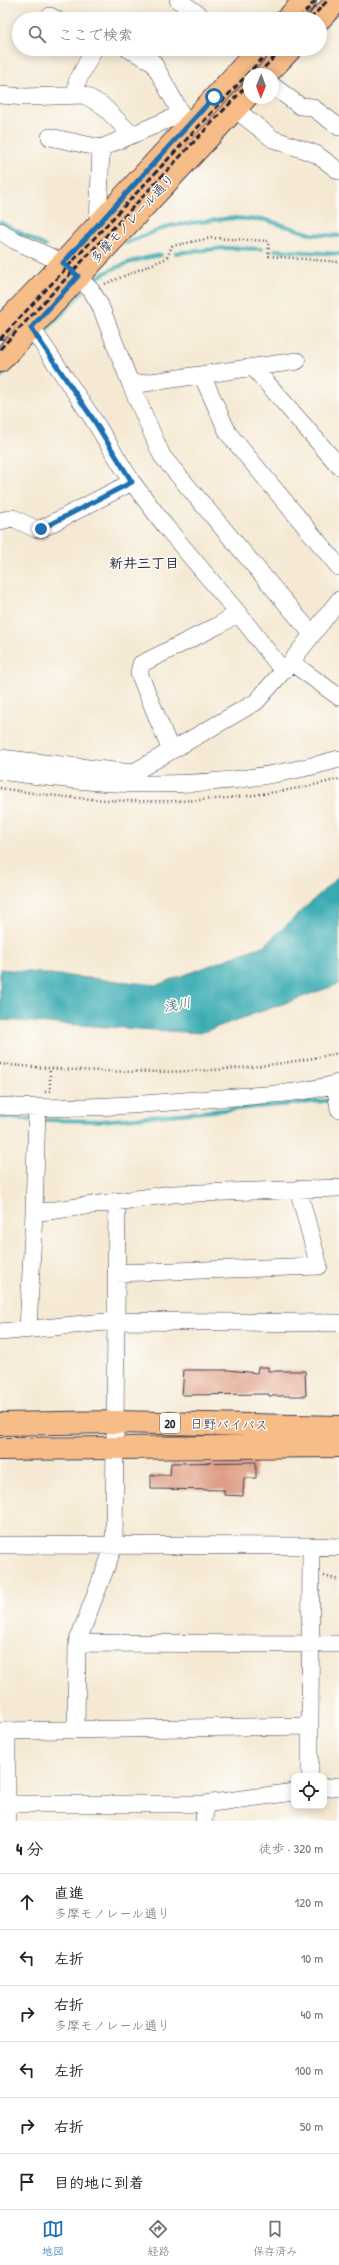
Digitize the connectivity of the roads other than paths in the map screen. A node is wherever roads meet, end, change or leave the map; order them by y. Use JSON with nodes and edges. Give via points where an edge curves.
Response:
{"nodes":[{"id":1,"x":305,"y":0,"type":"edge"},
{"id":2,"x":338,"y":0,"type":"edge"},
{"id":3,"x":181,"y":1,"type":"edge"},
{"id":4,"x":196,"y":12,"type":"edge"},
{"id":5,"x":294,"y":12,"type":"edge"},
{"id":6,"x":327,"y":12,"type":"edge"},
{"id":7,"x":90,"y":56,"type":"edge"},
{"id":8,"x":141,"y":56,"type":"edge"},
{"id":9,"x":249,"y":56,"type":"edge"},
{"id":10,"x":257,"y":56,"type":"edge"},
{"id":11,"x":286,"y":56,"type":"edge"},
{"id":12,"x":266,"y":68,"type":"edge"},
{"id":13,"x":277,"y":68,"type":"edge"},
{"id":14,"x":279,"y":84,"type":"edge"},
{"id":15,"x":76,"y":94,"type":"junction"},
{"id":16,"x":0,"y":95,"type":"edge"},
{"id":17,"x":242,"y":101,"type":"edge"},
{"id":18,"x":184,"y":120,"type":"junction"},
{"id":19,"x":339,"y":127,"type":"edge"},
{"id":20,"x":132,"y":135,"type":"junction"},
{"id":21,"x":50,"y":137,"type":"dead end"},
{"id":22,"x":101,"y":148,"type":"junction"},
{"id":23,"x":339,"y":171,"type":"edge"},
{"id":24,"x":98,"y":225,"type":"junction"},
{"id":25,"x":0,"y":231,"type":"edge"},
{"id":26,"x":77,"y":277,"type":"junction"},
{"id":27,"x":0,"y":328,"type":"edge"},
{"id":28,"x":31,"y":328,"type":"junction"},
{"id":29,"x":0,"y":361,"type":"edge"},
{"id":30,"x":297,"y":361,"type":"dead end"},
{"id":31,"x":253,"y":367,"type":"junction"},
{"id":32,"x":202,"y":375,"type":"junction"},
{"id":33,"x":131,"y":385,"type":"junction"},
{"id":34,"x":339,"y":466,"type":"edge"},
{"id":35,"x":132,"y":482,"type":"junction"},
{"id":36,"x":0,"y":521,"type":"edge"},
{"id":37,"x":339,"y":567,"type":"edge"},
{"id":38,"x":339,"y":600,"type":"edge"},
{"id":39,"x":238,"y":613,"type":"junction"},
{"id":40,"x":312,"y":634,"type":"junction"},
{"id":41,"x":287,"y":666,"type":"junction"},
{"id":42,"x":339,"y":697,"type":"edge"},
{"id":43,"x":171,"y":751,"type":"junction"},
{"id":44,"x":0,"y":758,"type":"edge"},
{"id":45,"x":339,"y":759,"type":"edge"},
{"id":46,"x":0,"y":771,"type":"edge"},
{"id":47,"x":132,"y":773,"type":"junction"},
{"id":48,"x":114,"y":783,"type":"junction"},
{"id":49,"x":337,"y":1095,"type":"edge"},
{"id":50,"x":0,"y":1106,"type":"edge"},
{"id":51,"x":38,"y":1110,"type":"junction"},
{"id":52,"x":339,"y":1188,"type":"edge"},
{"id":53,"x":298,"y":1189,"type":"junction"},
{"id":54,"x":117,"y":1201,"type":"junction"},
{"id":55,"x":34,"y":1213,"type":"junction"},
{"id":56,"x":116,"y":1273,"type":"junction"},
{"id":57,"x":116,"y":1321,"type":"junction"},
{"id":58,"x":339,"y":1323,"type":"edge"},
{"id":59,"x":28,"y":1329,"type":"junction"},
{"id":60,"x":0,"y":1332,"type":"edge"},
{"id":61,"x":116,"y":1422,"type":"junction"},
{"id":62,"x":0,"y":1424,"type":"edge"},
{"id":63,"x":339,"y":1427,"type":"edge"},
{"id":64,"x":339,"y":1446,"type":"edge"},
{"id":65,"x":116,"y":1447,"type":"junction"},
{"id":66,"x":0,"y":1449,"type":"edge"},
{"id":67,"x":0,"y":1545,"type":"edge"},
{"id":68,"x":114,"y":1546,"type":"junction"},
{"id":69,"x":311,"y":1546,"type":"junction"},
{"id":70,"x":339,"y":1547,"type":"edge"},
{"id":71,"x":310,"y":1642,"type":"junction"},
{"id":72,"x":77,"y":1643,"type":"junction"},
{"id":73,"x":339,"y":1644,"type":"edge"},
{"id":74,"x":310,"y":1726,"type":"junction"},
{"id":75,"x":76,"y":1730,"type":"junction"},
{"id":76,"x":4,"y":1731,"type":"edge"},
{"id":77,"x":310,"y":1773,"type":"edge"},
{"id":78,"x":339,"y":1786,"type":"edge"},
{"id":79,"x":327,"y":1788,"type":"edge"},
{"id":80,"x":291,"y":1792,"type":"edge"},
{"id":81,"x":4,"y":1804,"type":"edge"},
{"id":82,"x":205,"y":1804,"type":"junction"},
{"id":83,"x":7,"y":1821,"type":"edge"},
{"id":84,"x":204,"y":1821,"type":"edge"}],
"edges":[{"from":1,"to":5,"type":"main road"},
{"from":2,"to":6,"type":"main road"},
{"from":3,"to":4,"type":"street"},
{"from":7,"to":15,"type":"street","via":[[77,82]]},
{"from":8,"to":18,"type":"street","via":[[153,62]]},
{"from":9,"to":18,"type":"main road","name":"多摩モノレール通り"},
{"from":10,"to":12,"type":"street"},
{"from":11,"to":13,"type":"main road"},
{"from":14,"to":19,"type":"street","via":[[300,106],[312,106]]},
{"from":15,"to":16,"type":"street","via":[[25,97]]},
{"from":15,"to":20,"type":"street","via":[[84,95],[102,105]]},
{"from":17,"to":23,"type":"street","via":[[273,139],[316,154]]},
{"from":17,"to":26,"type":"main road","name":"多摩モノレール通り"},
{"from":18,"to":20,"type":"street"},
{"from":18,"to":24,"type":"main road","name":"多摩モノレール通り"},
{"from":20,"to":22,"type":"street"},
{"from":21,"to":22,"type":"street"},
{"from":22,"to":24,"type":"street"},
{"from":24,"to":26,"type":"main road","name":"多摩モノレール通り"},
{"from":25,"to":26,"type":"street"},
{"from":26,"to":27,"type":"main road","name":"多摩モノレール通り"},
{"from":26,"to":28,"type":"main road","name":"多摩モノレール通り"},
{"from":26,"to":33,"type":"street","via":[[100,305]]},
{"from":28,"to":29,"type":"main road","name":"多摩モノレール通り"},
{"from":28,"to":35,"type":"street"},
{"from":30,"to":31,"type":"street"},
{"from":31,"to":32,"type":"street"},
{"from":31,"to":34,"type":"street"},
{"from":32,"to":33,"type":"street"},
{"from":32,"to":37,"type":"street","via":[[228,433]]},
{"from":33,"to":40,"type":"street","via":[[162,456]]},
{"from":35,"to":36,"type":"street","via":[[41,529],[12,518]]},
{"from":35,"to":39,"type":"street"},
{"from":38,"to":40,"type":"street"},
{"from":39,"to":41,"type":"street"},
{"from":39,"to":43,"type":"street","via":[[141,664],[139,673]]},
{"from":40,"to":41,"type":"street"},
{"from":41,"to":42,"type":"street"},
{"from":41,"to":43,"type":"street","via":[[256,702]]},
{"from":43,"to":47,"type":"street"},
{"from":44,"to":47,"type":"street"},
{"from":45,"to":48,"type":"street","via":[[281,773],[217,782]]},
{"from":46,"to":48,"type":"street"},
{"from":47,"to":48,"type":"street"},
{"from":49,"to":51,"type":"street","via":[[279,1093]]},
{"from":50,"to":51,"type":"street"},
{"from":51,"to":55,"type":"street"},
{"from":52,"to":53,"type":"street"},
{"from":53,"to":54,"type":"street","via":[[173,1194]]},
{"from":53,"to":56,"type":"street","via":[[319,1266]]},
{"from":54,"to":55,"type":"street"},
{"from":54,"to":56,"type":"street"},
{"from":55,"to":59,"type":"street"},
{"from":56,"to":57,"type":"street"},
{"from":57,"to":58,"type":"street"},
{"from":57,"to":59,"type":"street"},
{"from":57,"to":61,"type":"street"},
{"from":59,"to":60,"type":"street"},
{"from":61,"to":62,"type":"main road","name":"日野バイパス","number":"20"},
{"from":61,"to":63,"type":"main road","name":"日野バイパス","number":"20"},
{"from":61,"to":65,"type":"street"},
{"from":64,"to":65,"type":"main road","name":"日野バイパス","number":"20"},
{"from":65,"to":66,"type":"main road","name":"日野バイパス","number":"20"},
{"from":65,"to":68,"type":"street"},
{"from":67,"to":68,"type":"street"},
{"from":68,"to":69,"type":"street"},
{"from":68,"to":72,"type":"street"},
{"from":69,"to":70,"type":"street"},
{"from":69,"to":71,"type":"street"},
{"from":71,"to":72,"type":"street"},
{"from":71,"to":73,"type":"street"},
{"from":71,"to":74,"type":"street"},
{"from":72,"to":75,"type":"street"},
{"from":74,"to":75,"type":"street"},
{"from":74,"to":77,"type":"street"},
{"from":75,"to":76,"type":"street"},
{"from":76,"to":81,"type":"street"},
{"from":78,"to":79,"type":"street"},
{"from":80,"to":82,"type":"street"},
{"from":81,"to":82,"type":"street"},
{"from":81,"to":83,"type":"street"},
{"from":82,"to":84,"type":"street"}]}
